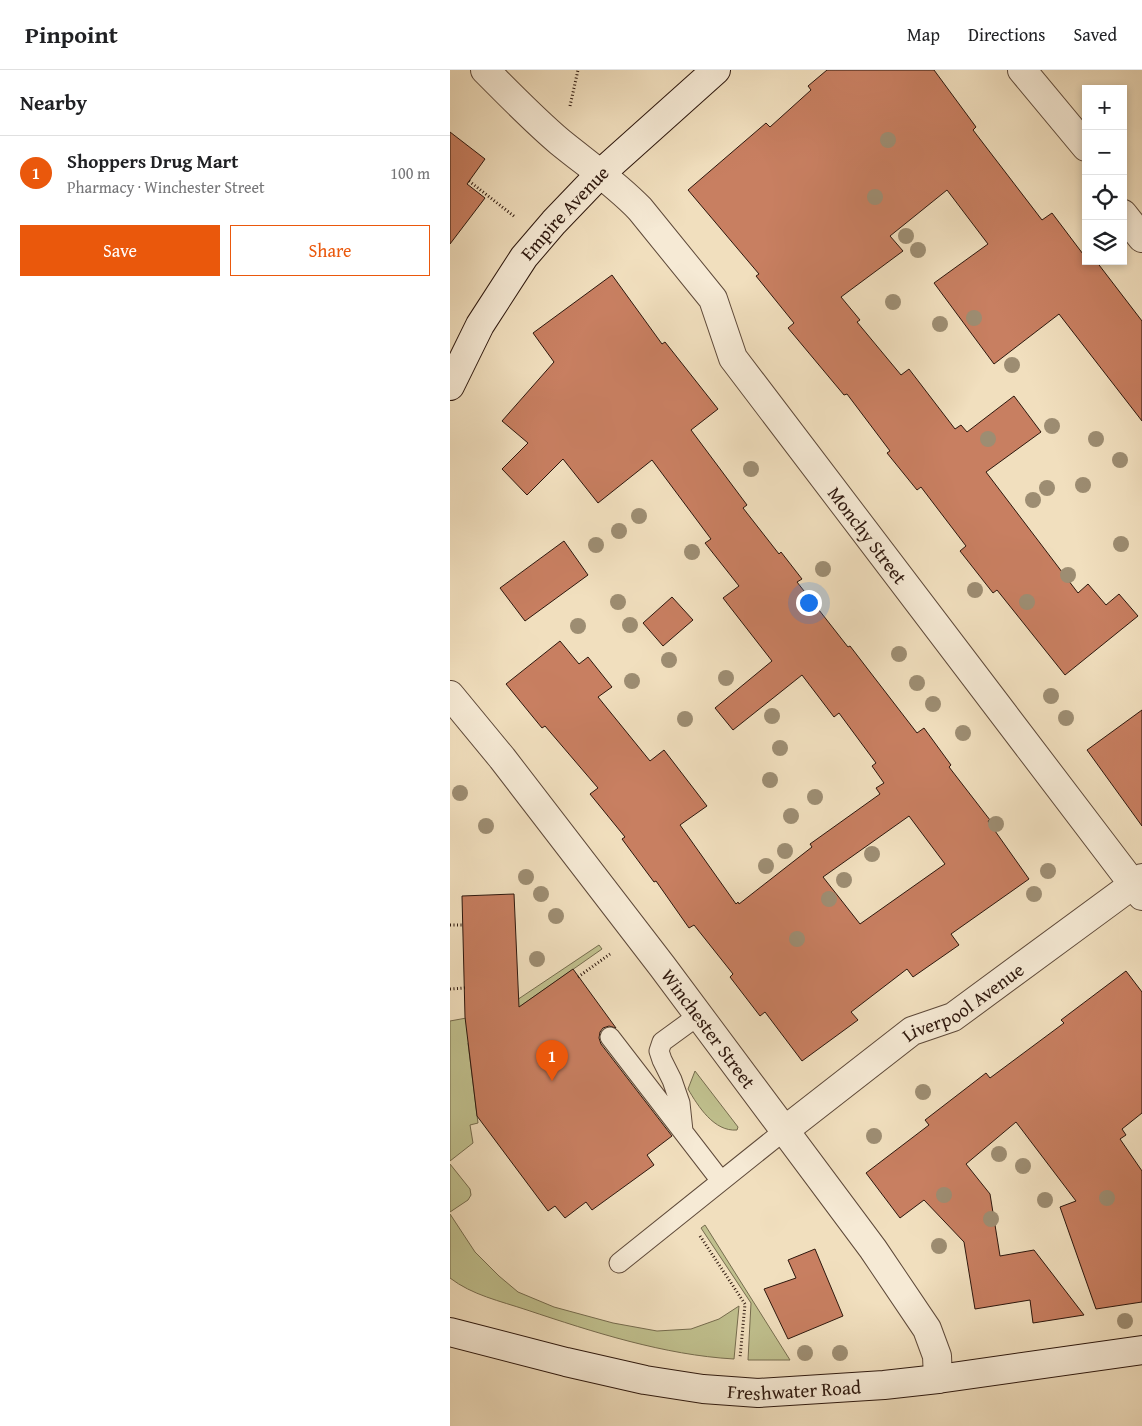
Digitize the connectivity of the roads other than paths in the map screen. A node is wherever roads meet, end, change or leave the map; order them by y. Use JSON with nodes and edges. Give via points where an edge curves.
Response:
{"nodes":[{"id":1,"x":485,"y":70,"type":"edge"},
{"id":2,"x":716,"y":70,"type":"edge"},
{"id":3,"x":1022,"y":70,"type":"edge"},
{"id":4,"x":1082,"y":142,"type":"edge"},
{"id":5,"x":600,"y":174,"type":"junction"},
{"id":6,"x":1127,"y":219,"type":"edge"},
{"id":7,"x":1142,"y":238,"type":"edge"},
{"id":8,"x":450,"y":386,"type":"edge"},
{"id":9,"x":450,"y":695,"type":"edge"},
{"id":10,"x":1139,"y":887,"type":"edge"},
{"id":11,"x":699,"y":1016,"type":"junction"},
{"id":12,"x":610,"y":1037,"type":"dead end"},
{"id":13,"x":785,"y":1130,"type":"junction"},
{"id":14,"x":683,"y":1132,"type":"junction"},
{"id":15,"x":721,"y":1181,"type":"junction"},
{"id":16,"x":619,"y":1263,"type":"dead end"},
{"id":17,"x":450,"y":1332,"type":"edge"},
{"id":18,"x":1142,"y":1350,"type":"edge"},
{"id":19,"x":938,"y":1379,"type":"junction"}],
"edges":[{"from":1,"to":5,"type":"street","name":"Monchy Street","via":[[554,136]]},
{"from":2,"to":5,"type":"street","name":"Empire Avenue"},
{"from":3,"to":4,"type":"street"},
{"from":5,"to":8,"type":"street","name":"Empire Avenue","via":[[524,257],[480,325]]},
{"from":5,"to":10,"type":"street","name":"Monchy Street","via":[[640,208],[713,299],[733,358]]},
{"from":6,"to":7,"type":"street"},
{"from":9,"to":11,"type":"street","name":"Winchester Street"},
{"from":10,"to":13,"type":"street","name":"Liverpool Avenue","via":[[953,1017],[912,1031]]},
{"from":11,"to":13,"type":"street","name":"Winchester Street"},
{"from":11,"to":14,"type":"lane","via":[[662,1042],[659,1051],[680,1103]]},
{"from":12,"to":14,"type":"lane"},
{"from":13,"to":15,"type":"lane"},
{"from":13,"to":19,"type":"street","name":"Winchester Street","via":[[873,1249],[927,1329],[937,1356]]},
{"from":14,"to":15,"type":"lane"},
{"from":15,"to":16,"type":"lane"},
{"from":17,"to":19,"type":"street","name":"Freshwater Road","via":[[566,1362],[703,1390],[799,1391]]},
{"from":18,"to":19,"type":"street","name":"Freshwater Road"}]}
